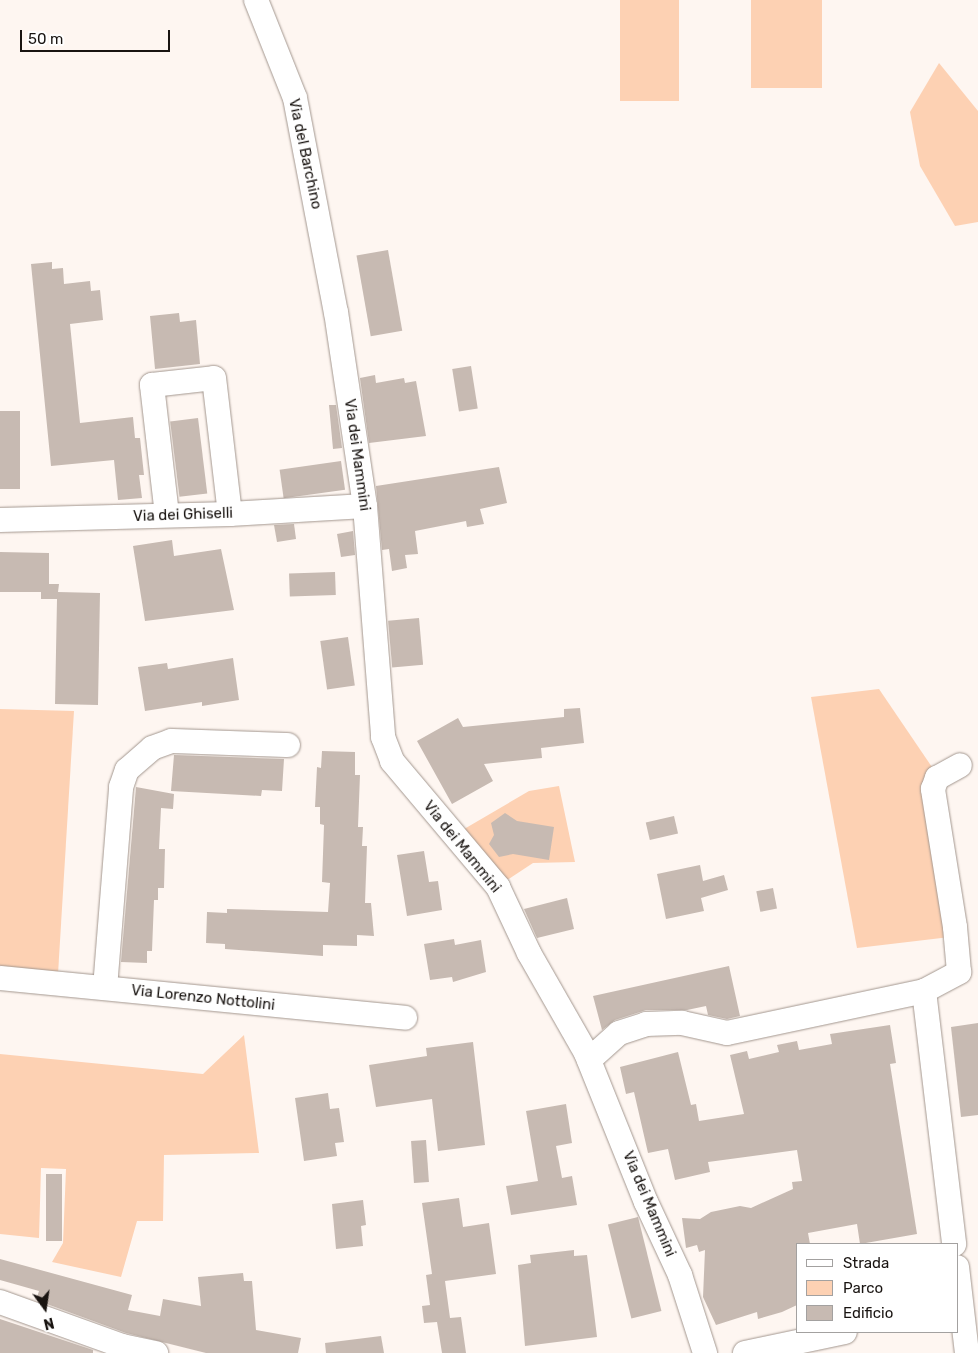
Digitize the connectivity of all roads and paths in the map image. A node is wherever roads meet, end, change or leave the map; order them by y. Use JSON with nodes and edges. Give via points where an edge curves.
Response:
{"nodes":[{"id":1,"x":256,"y":0,"type":"edge"},
{"id":2,"x":336,"y":312,"type":"joint"},
{"id":3,"x":365,"y":506,"type":"junction"},
{"id":4,"x":230,"y":514,"type":"junction"},
{"id":5,"x":168,"y":516,"type":"junction"},
{"id":6,"x":0,"y":520,"type":"edge"},
{"id":7,"x":288,"y":745,"type":"dead end"},
{"id":8,"x":960,"y":766,"type":"dead end"},
{"id":9,"x":0,"y":978,"type":"edge"},
{"id":10,"x":105,"y":988,"type":"junction"},
{"id":11,"x":924,"y":991,"type":"junction"},
{"id":12,"x":405,"y":1018,"type":"dead end"},
{"id":13,"x":589,"y":1060,"type":"junction"},
{"id":14,"x":954,"y":1243,"type":"edge"},
{"id":15,"x":958,"y":1272,"type":"edge"},
{"id":16,"x":0,"y":1302,"type":"edge"},
{"id":17,"x":965,"y":1306,"type":"edge"},
{"id":18,"x":840,"y":1333,"type":"edge"},
{"id":19,"x":121,"y":1349,"type":"edge"},
{"id":20,"x":156,"y":1353,"type":"edge"},
{"id":21,"x":705,"y":1353,"type":"edge"},
{"id":22,"x":745,"y":1353,"type":"edge"},
{"id":23,"x":967,"y":1353,"type":"edge"}],
"edges":[{"from":1,"to":2,"type":"street","name":"Via del Barchino","via":[[295,98]]},
{"from":2,"to":3,"type":"street","name":"Via dei Mammini"},
{"from":3,"to":4,"type":"street","name":"Via dei Ghiselli"},
{"from":3,"to":13,"type":"street","name":"Via dei Mammini","via":[[383,737],[392,761],[498,887],[529,953]]},
{"from":4,"to":5,"type":"street","name":"Via dei Ghiselli"},
{"from":4,"to":5,"type":"street","via":[[214,378],[152,385]]},
{"from":5,"to":6,"type":"street","name":"Via dei Ghiselli"},
{"from":7,"to":10,"type":"street","via":[[170,741],[152,748],[127,770],[121,787]]},
{"from":8,"to":11,"type":"street","via":[[937,778],[933,789],[955,926],[959,972]]},
{"from":9,"to":10,"type":"street","name":"Via Lorenzo Nottolini"},
{"from":10,"to":12,"type":"street","name":"Via Lorenzo Nottolini"},
{"from":11,"to":13,"type":"street","via":[[727,1033],[682,1023],[646,1024],[618,1033]]},
{"from":11,"to":14,"type":"street"},
{"from":13,"to":21,"type":"street","name":"Via dei Mammini","via":[[646,1202],[680,1276]]},
{"from":15,"to":17,"type":"street"},
{"from":16,"to":19,"type":"street"},
{"from":17,"to":23,"type":"street"},
{"from":18,"to":22,"type":"street"},
{"from":19,"to":20,"type":"street"}]}
